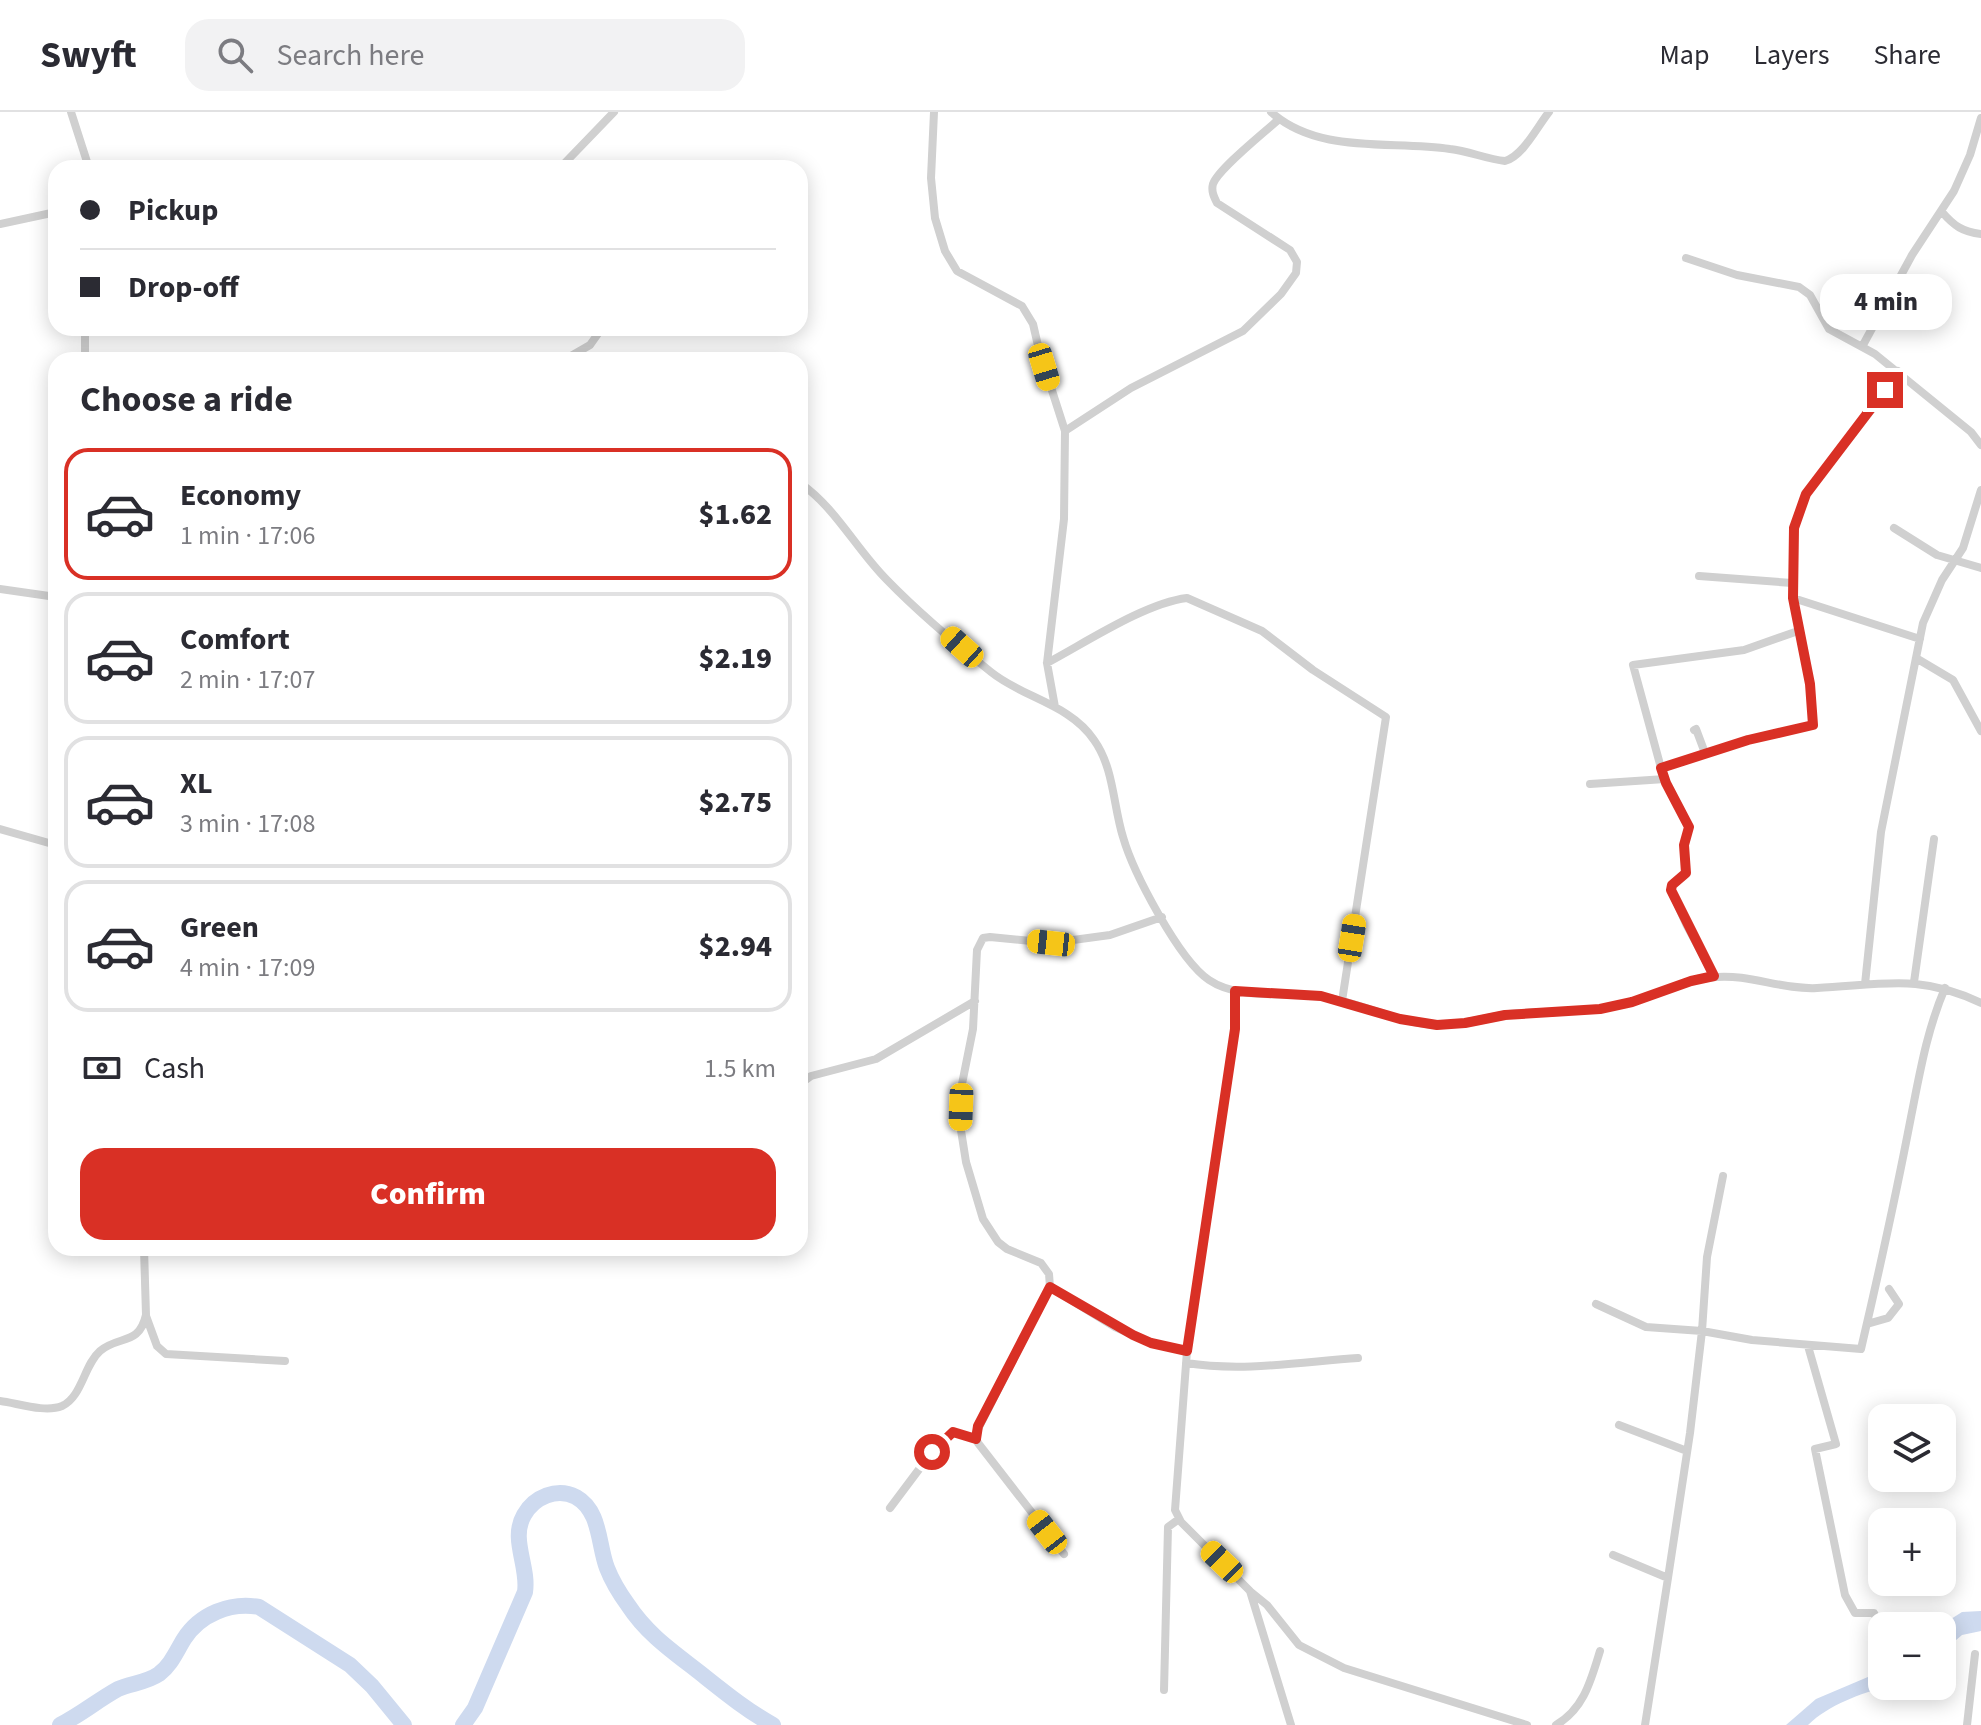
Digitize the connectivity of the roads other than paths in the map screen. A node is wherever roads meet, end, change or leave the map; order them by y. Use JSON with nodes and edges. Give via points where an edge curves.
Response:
{"nodes":[{"id":1,"x":71,"y":112,"type":"edge"},
{"id":2,"x":614,"y":112,"type":"edge"},
{"id":3,"x":934,"y":112,"type":"edge"},
{"id":4,"x":1271,"y":112,"type":"edge"},
{"id":5,"x":1549,"y":112,"type":"edge"},
{"id":6,"x":1981,"y":118,"type":"edge"},
{"id":7,"x":1279,"y":119,"type":"junction"},
{"id":8,"x":86,"y":160,"type":"edge"},
{"id":9,"x":568,"y":160,"type":"edge"},
{"id":10,"x":1942,"y":212,"type":"junction"},
{"id":11,"x":48,"y":214,"type":"edge"},
{"id":12,"x":0,"y":224,"type":"edge"},
{"id":13,"x":1981,"y":234,"type":"edge"},
{"id":14,"x":1686,"y":258,"type":"dead end"},
{"id":15,"x":596,"y":336,"type":"edge"},
{"id":16,"x":1863,"y":345,"type":"junction"},
{"id":17,"x":578,"y":352,"type":"edge"},
{"id":18,"x":1898,"y":371,"type":"junction"},
{"id":19,"x":1065,"y":431,"type":"junction"},
{"id":20,"x":1981,"y":445,"type":"edge"},
{"id":21,"x":808,"y":489,"type":"edge"},
{"id":22,"x":1981,"y":490,"type":"edge"},
{"id":23,"x":1894,"y":528,"type":"dead end"},
{"id":24,"x":1955,"y":562,"type":"junction"},
{"id":25,"x":1981,"y":568,"type":"edge"},
{"id":26,"x":1699,"y":576,"type":"dead end"},
{"id":27,"x":1792,"y":583,"type":"junction"},
{"id":28,"x":0,"y":589,"type":"edge"},
{"id":29,"x":48,"y":596,"type":"edge"},
{"id":30,"x":1793,"y":598,"type":"junction"},
{"id":31,"x":1798,"y":631,"type":"junction"},
{"id":32,"x":1920,"y":639,"type":"junction"},
{"id":33,"x":1916,"y":658,"type":"junction"},
{"id":34,"x":1047,"y":663,"type":"junction"},
{"id":35,"x":1055,"y":707,"type":"junction"},
{"id":36,"x":1694,"y":730,"type":"dead end"},
{"id":37,"x":1981,"y":731,"type":"edge"},
{"id":38,"x":1705,"y":753,"type":"junction"},
{"id":39,"x":1661,"y":768,"type":"junction"},
{"id":40,"x":1665,"y":779,"type":"junction"},
{"id":41,"x":1590,"y":784,"type":"dead end"},
{"id":42,"x":0,"y":829,"type":"edge"},
{"id":43,"x":1934,"y":839,"type":"dead end"},
{"id":44,"x":48,"y":843,"type":"edge"},
{"id":45,"x":1162,"y":917,"type":"junction"},
{"id":46,"x":1714,"y":976,"type":"junction"},
{"id":47,"x":1914,"y":982,"type":"junction"},
{"id":48,"x":1865,"y":984,"type":"junction"},
{"id":49,"x":1945,"y":988,"type":"junction"},
{"id":50,"x":1235,"y":991,"type":"junction"},
{"id":51,"x":975,"y":1001,"type":"junction"},
{"id":52,"x":1342,"y":1001,"type":"junction"},
{"id":53,"x":1981,"y":1003,"type":"edge"},
{"id":54,"x":811,"y":1076,"type":"joint"},
{"id":55,"x":808,"y":1078,"type":"edge"},
{"id":56,"x":1723,"y":1176,"type":"dead end"},
{"id":57,"x":144,"y":1256,"type":"edge"},
{"id":58,"x":1050,"y":1287,"type":"junction"},
{"id":59,"x":1889,"y":1289,"type":"dead end"},
{"id":60,"x":1596,"y":1304,"type":"dead end"},
{"id":61,"x":146,"y":1315,"type":"junction"},
{"id":62,"x":1867,"y":1324,"type":"junction"},
{"id":63,"x":1702,"y":1331,"type":"junction"},
{"id":64,"x":1808,"y":1346,"type":"junction"},
{"id":65,"x":1187,"y":1351,"type":"junction"},
{"id":66,"x":1358,"y":1358,"type":"dead end"},
{"id":67,"x":285,"y":1361,"type":"dead end"},
{"id":68,"x":1186,"y":1363,"type":"junction"},
{"id":69,"x":0,"y":1401,"type":"edge"},
{"id":70,"x":1619,"y":1425,"type":"dead end"},
{"id":71,"x":976,"y":1439,"type":"junction"},
{"id":72,"x":1687,"y":1451,"type":"junction"},
{"id":73,"x":890,"y":1508,"type":"dead end"},
{"id":74,"x":1179,"y":1519,"type":"junction"},
{"id":75,"x":1064,"y":1554,"type":"dead end"},
{"id":76,"x":1613,"y":1555,"type":"dead end"},
{"id":77,"x":1668,"y":1578,"type":"junction"},
{"id":78,"x":1250,"y":1591,"type":"junction"},
{"id":79,"x":1868,"y":1613,"type":"edge"},
{"id":80,"x":1600,"y":1651,"type":"dead end"},
{"id":81,"x":1975,"y":1654,"type":"dead end"},
{"id":82,"x":1164,"y":1690,"type":"dead end"},
{"id":83,"x":1291,"y":1725,"type":"edge"},
{"id":84,"x":1527,"y":1725,"type":"edge"},
{"id":85,"x":1556,"y":1725,"type":"edge"},
{"id":86,"x":1645,"y":1725,"type":"edge"},
{"id":87,"x":1967,"y":1725,"type":"edge"}],
"edges":[{"from":1,"to":8,"type":"street"},
{"from":2,"to":9,"type":"street"},
{"from":3,"to":19,"type":"street","via":[[931,178],[945,251],[957,271],[1022,306],[1033,324]]},
{"from":4,"to":7,"type":"street"},
{"from":5,"to":7,"type":"street","via":[[1518,153],[1505,161],[1447,148],[1338,140]]},
{"from":6,"to":10,"type":"street","via":[[1970,155]]},
{"from":7,"to":19,"type":"street","via":[[1213,182],[1212,193],[1217,203],[1290,250],[1296,273],[1243,331],[1131,388]]},
{"from":10,"to":13,"type":"street","via":[[1953,226]]},
{"from":10,"to":16,"type":"street"},
{"from":11,"to":12,"type":"street"},
{"from":14,"to":16,"type":"street","via":[[1799,287],[1810,295],[1829,329]]},
{"from":15,"to":17,"type":"street"},
{"from":16,"to":18,"type":"street"},
{"from":18,"to":20,"type":"street"},
{"from":18,"to":27,"type":"street","via":[[1806,494],[1794,528]]},
{"from":19,"to":34,"type":"street","via":[[1064,519]]},
{"from":21,"to":35,"type":"street","via":[[886,579],[962,647],[995,676]]},
{"from":22,"to":24,"type":"street"},
{"from":23,"to":24,"type":"street"},
{"from":24,"to":25,"type":"street"},
{"from":24,"to":32,"type":"street","via":[[1942,580]]},
{"from":26,"to":27,"type":"street"},
{"from":27,"to":30,"type":"street"},
{"from":28,"to":29,"type":"street"},
{"from":30,"to":31,"type":"street"},
{"from":30,"to":32,"type":"street"},
{"from":31,"to":38,"type":"street","via":[[1813,725]]},
{"from":31,"to":39,"type":"street","via":[[1744,650],[1633,665]]},
{"from":32,"to":33,"type":"street"},
{"from":33,"to":37,"type":"street","via":[[1953,680]]},
{"from":33,"to":48,"type":"street","via":[[1881,832]]},
{"from":34,"to":35,"type":"street"},
{"from":34,"to":52,"type":"street","via":[[1131,619],[1187,598],[1262,631],[1386,717]]},
{"from":35,"to":45,"type":"street","via":[[1076,720],[1104,756],[1122,837]]},
{"from":36,"to":38,"type":"street"},
{"from":38,"to":39,"type":"street"},
{"from":39,"to":40,"type":"street"},
{"from":40,"to":41,"type":"street"},
{"from":40,"to":46,"type":"street","via":[[1689,827],[1686,873],[1671,890]]},
{"from":42,"to":44,"type":"street"},
{"from":43,"to":47,"type":"street"},
{"from":45,"to":50,"type":"street","via":[[1190,962],[1209,981]]},
{"from":45,"to":51,"type":"street","via":[[1110,935],[1051,943],[983,938],[977,950]]},
{"from":46,"to":48,"type":"street","via":[[1810,989]]},
{"from":46,"to":52,"type":"street","via":[[1600,1009],[1437,1025]]},
{"from":47,"to":48,"type":"street"},
{"from":47,"to":49,"type":"street"},
{"from":49,"to":53,"type":"street"},
{"from":49,"to":62,"type":"street","via":[[1918,1074]]},
{"from":50,"to":52,"type":"street"},
{"from":50,"to":65,"type":"street","via":[[1235,1029]]},
{"from":51,"to":54,"type":"street","via":[[876,1059]]},
{"from":51,"to":58,"type":"street","via":[[961,1089],[966,1162],[983,1219],[998,1242],[1047,1268]]},
{"from":54,"to":55,"type":"street"},
{"from":56,"to":63,"type":"street","via":[[1707,1257]]},
{"from":57,"to":61,"type":"street"},
{"from":58,"to":65,"type":"street","via":[[1115,1327]]},
{"from":58,"to":71,"type":"street"},
{"from":59,"to":62,"type":"street","via":[[1899,1304],[1888,1318]]},
{"from":60,"to":63,"type":"street","via":[[1646,1327]]},
{"from":61,"to":67,"type":"street","via":[[157,1346],[166,1354]]},
{"from":61,"to":69,"type":"street","via":[[137,1334],[102,1349],[72,1399],[62,1406]]},
{"from":62,"to":64,"type":"street","via":[[1861,1349]]},
{"from":63,"to":64,"type":"street"},
{"from":63,"to":72,"type":"street"},
{"from":64,"to":79,"type":"street","via":[[1836,1444],[1815,1449],[1845,1595],[1855,1613]]},
{"from":65,"to":68,"type":"street"},
{"from":66,"to":68,"type":"street","via":[[1236,1367]]},
{"from":68,"to":74,"type":"street","via":[[1175,1510]]},
{"from":70,"to":72,"type":"street"},
{"from":71,"to":73,"type":"street","via":[[953,1432]]},
{"from":71,"to":75,"type":"street"},
{"from":72,"to":77,"type":"street"},
{"from":74,"to":78,"type":"street"},
{"from":74,"to":82,"type":"street","via":[[1168,1527]]},
{"from":76,"to":77,"type":"street"},
{"from":77,"to":86,"type":"street"},
{"from":78,"to":83,"type":"street"},
{"from":78,"to":84,"type":"street","via":[[1299,1645],[1344,1668]]},
{"from":80,"to":85,"type":"street","via":[[1587,1691],[1575,1711]]},
{"from":81,"to":87,"type":"street"}]}
